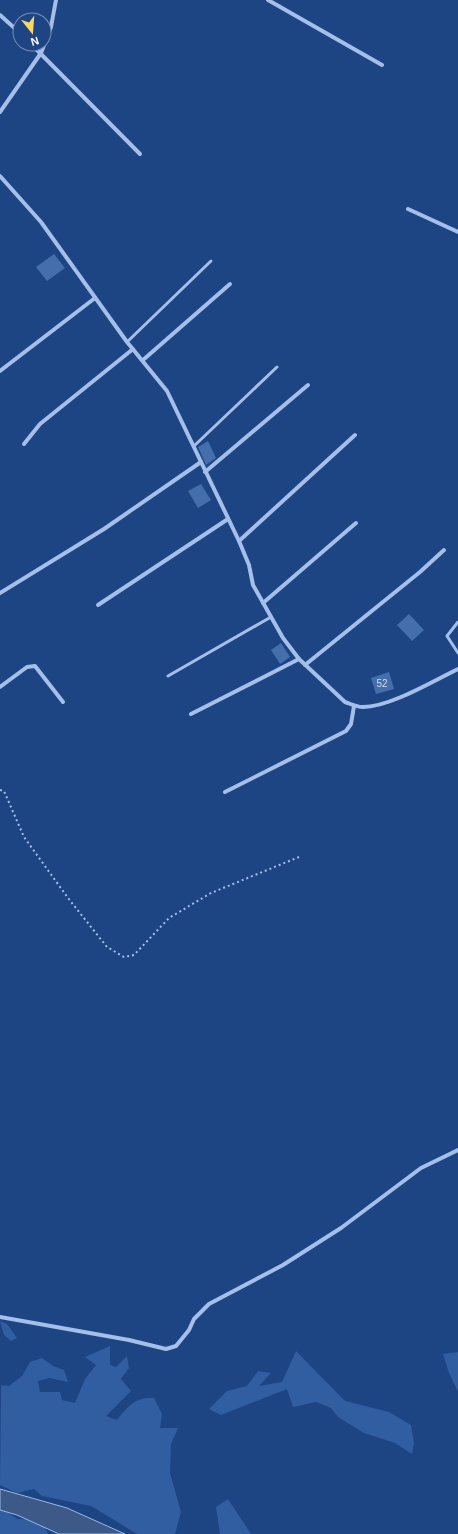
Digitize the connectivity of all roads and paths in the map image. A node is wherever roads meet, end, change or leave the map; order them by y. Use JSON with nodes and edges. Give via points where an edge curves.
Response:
{"nodes":[{"id":1,"x":56,"y":0,"type":"edge"},
{"id":2,"x":268,"y":0,"type":"edge"},
{"id":3,"x":0,"y":15,"type":"edge"},
{"id":4,"x":12,"y":26,"type":"edge"},
{"id":5,"x":42,"y":54,"type":"junction"},
{"id":6,"x":382,"y":65,"type":"dead end"},
{"id":7,"x":0,"y":112,"type":"edge"},
{"id":8,"x":140,"y":154,"type":"dead end"},
{"id":9,"x":0,"y":176,"type":"edge"},
{"id":10,"x":408,"y":210,"type":"dead end"},
{"id":11,"x":458,"y":232,"type":"edge"},
{"id":12,"x":211,"y":261,"type":"dead end"},
{"id":13,"x":230,"y":284,"type":"dead end"},
{"id":14,"x":95,"y":298,"type":"junction"},
{"id":15,"x":127,"y":342,"type":"junction"},
{"id":16,"x":133,"y":349,"type":"junction"},
{"id":17,"x":143,"y":360,"type":"junction"},
{"id":18,"x":276,"y":367,"type":"dead end"},
{"id":19,"x":0,"y":371,"type":"edge"},
{"id":20,"x":308,"y":385,"type":"dead end"},
{"id":21,"x":355,"y":435,"type":"dead end"},
{"id":22,"x":24,"y":444,"type":"dead end"},
{"id":23,"x":194,"y":446,"type":"junction"},
{"id":24,"x":201,"y":462,"type":"junction"},
{"id":25,"x":205,"y":472,"type":"junction"},
{"id":26,"x":228,"y":518,"type":"junction"},
{"id":27,"x":356,"y":523,"type":"dead end"},
{"id":28,"x":239,"y":541,"type":"junction"},
{"id":29,"x":444,"y":550,"type":"dead end"},
{"id":30,"x":0,"y":593,"type":"edge"},
{"id":31,"x":263,"y":603,"type":"junction"},
{"id":32,"x":98,"y":605,"type":"dead end"},
{"id":33,"x":270,"y":617,"type":"junction"},
{"id":34,"x":458,"y":622,"type":"edge"},
{"id":35,"x":458,"y":653,"type":"edge"},
{"id":36,"x":299,"y":659,"type":"junction"},
{"id":37,"x":305,"y":665,"type":"junction"},
{"id":38,"x":458,"y":669,"type":"edge"},
{"id":39,"x":168,"y":676,"type":"dead end"},
{"id":40,"x":0,"y":687,"type":"edge"},
{"id":41,"x":63,"y":702,"type":"dead end"},
{"id":42,"x":354,"y":706,"type":"junction"},
{"id":43,"x":191,"y":714,"type":"dead end"},
{"id":44,"x":0,"y":790,"type":"edge"},
{"id":45,"x":225,"y":792,"type":"dead end"},
{"id":46,"x":299,"y":856,"type":"dead end"},
{"id":47,"x":458,"y":1150,"type":"edge"},
{"id":48,"x":0,"y":1317,"type":"edge"}],
"edges":[{"from":1,"to":5,"type":"street"},
{"from":2,"to":6,"type":"street"},
{"from":3,"to":4,"type":"street"},
{"from":5,"to":7,"type":"street"},
{"from":5,"to":8,"type":"street"},
{"from":9,"to":14,"type":"street","via":[[41,222]]},
{"from":10,"to":11,"type":"street"},
{"from":12,"to":15,"type":"lane"},
{"from":13,"to":17,"type":"street"},
{"from":14,"to":15,"type":"street"},
{"from":14,"to":19,"type":"street"},
{"from":15,"to":16,"type":"street"},
{"from":16,"to":17,"type":"street"},
{"from":16,"to":22,"type":"street","via":[[40,424]]},
{"from":17,"to":23,"type":"street","via":[[166,391]]},
{"from":18,"to":23,"type":"lane"},
{"from":20,"to":25,"type":"street"},
{"from":21,"to":28,"type":"street"},
{"from":23,"to":24,"type":"street"},
{"from":24,"to":25,"type":"street"},
{"from":24,"to":30,"type":"street","via":[[104,529]]},
{"from":25,"to":26,"type":"street"},
{"from":26,"to":28,"type":"street"},
{"from":26,"to":32,"type":"street"},
{"from":27,"to":31,"type":"street"},
{"from":28,"to":31,"type":"street","via":[[253,585]]},
{"from":29,"to":37,"type":"street"},
{"from":31,"to":33,"type":"street"},
{"from":33,"to":36,"type":"street"},
{"from":33,"to":39,"type":"lane"},
{"from":34,"to":35,"type":"lane","via":[[447,636]]},
{"from":36,"to":37,"type":"street"},
{"from":36,"to":43,"type":"street"},
{"from":37,"to":42,"type":"street","via":[[345,702]]},
{"from":38,"to":42,"type":"street","via":[[384,704]]},
{"from":40,"to":41,"type":"street","via":[[27,667],[35,666]]},
{"from":42,"to":45,"type":"street","via":[[351,724],[346,730]]},
{"from":44,"to":46,"type":"path","via":[[4,791],[24,837],[68,898],[108,947],[124,957],[134,955],[170,918],[210,893]]},
{"from":47,"to":48,"type":"street","via":[[420,1168],[342,1228],[283,1265],[209,1304],[194,1319],[176,1346],[166,1349]]}]}
